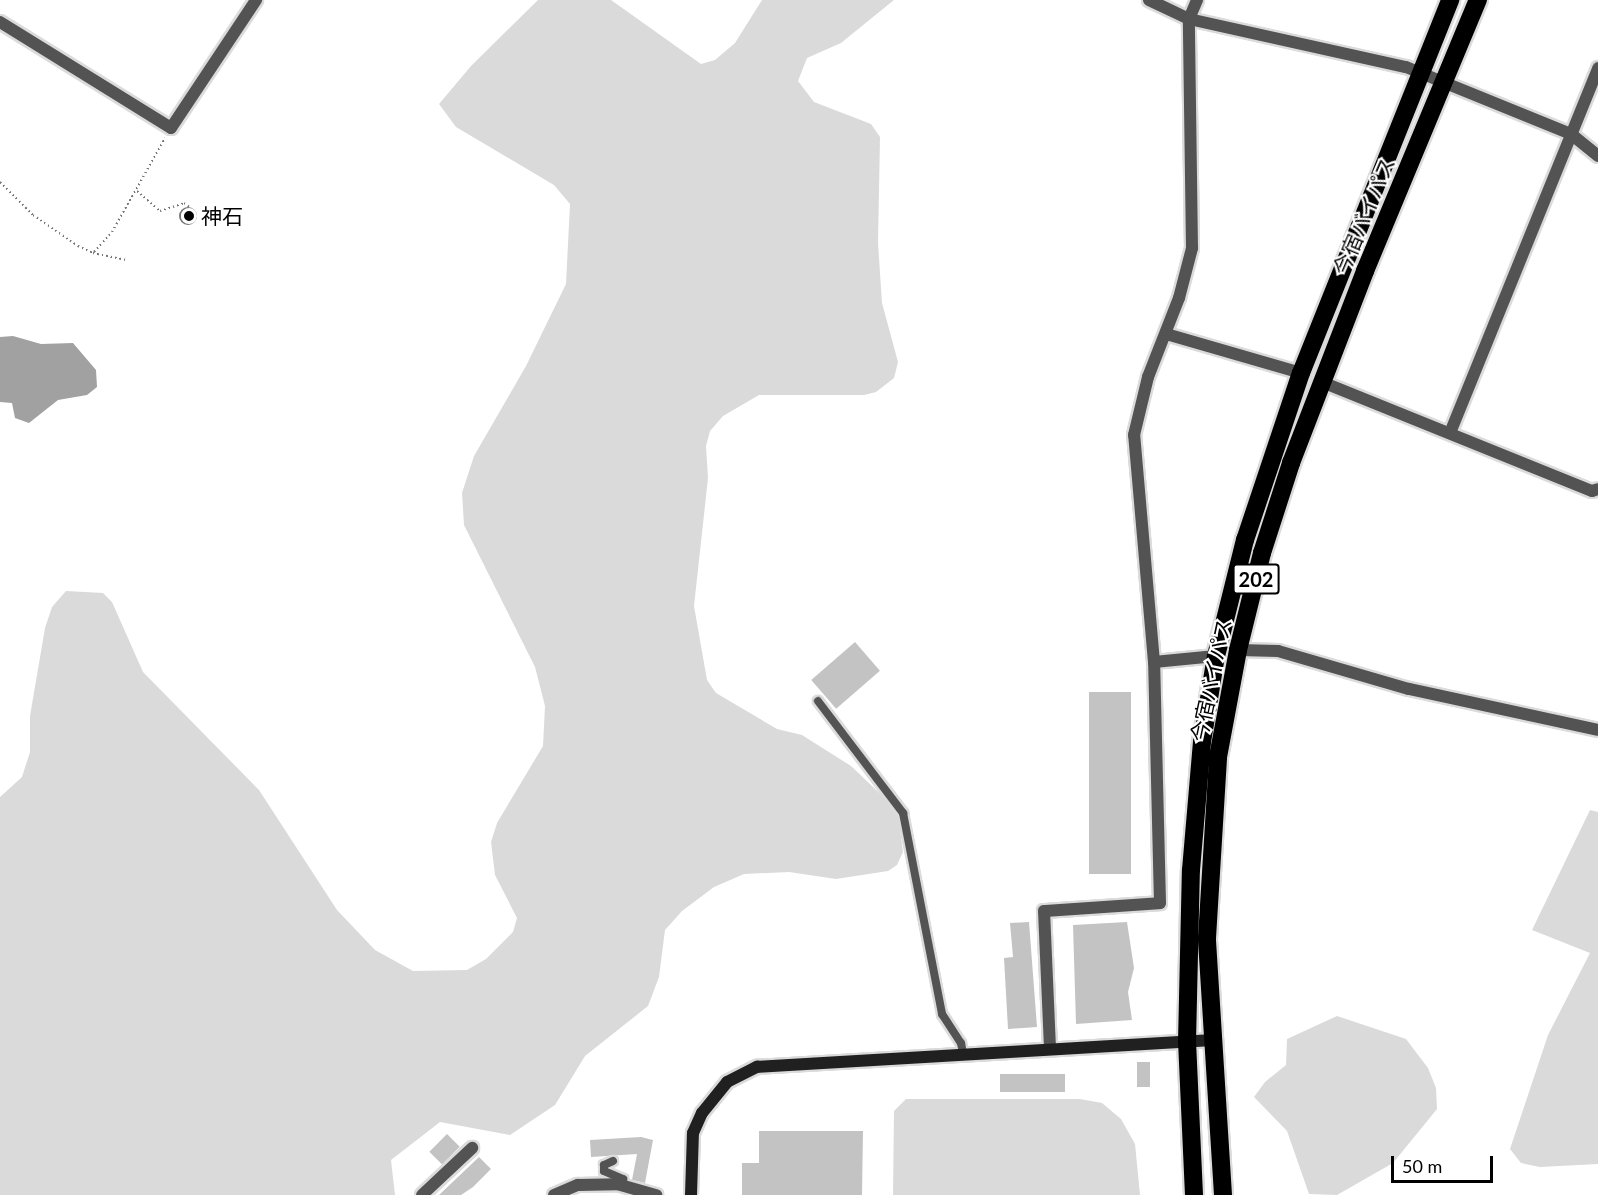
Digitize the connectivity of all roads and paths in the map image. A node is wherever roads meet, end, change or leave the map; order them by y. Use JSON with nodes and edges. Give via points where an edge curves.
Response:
{"nodes":[{"id":1,"x":256,"y":0,"type":"edge"},
{"id":2,"x":1149,"y":0,"type":"edge"},
{"id":3,"x":1197,"y":0,"type":"edge"},
{"id":4,"x":1450,"y":0,"type":"edge"},
{"id":5,"x":1478,"y":0,"type":"edge"},
{"id":6,"x":1189,"y":20,"type":"junction"},
{"id":7,"x":0,"y":22,"type":"edge"},
{"id":8,"x":1598,"y":68,"type":"edge"},
{"id":9,"x":1419,"y":73,"type":"junction"},
{"id":10,"x":1444,"y":83,"type":"junction"},
{"id":11,"x":171,"y":128,"type":"junction"},
{"id":12,"x":1571,"y":134,"type":"junction"},
{"id":13,"x":1598,"y":156,"type":"edge"},
{"id":14,"x":0,"y":182,"type":"edge"},
{"id":15,"x":137,"y":191,"type":"junction"},
{"id":16,"x":191,"y":208,"type":"junction"},
{"id":17,"x":93,"y":253,"type":"junction"},
{"id":18,"x":127,"y":260,"type":"dead end"},
{"id":19,"x":1166,"y":334,"type":"junction"},
{"id":20,"x":1301,"y":373,"type":"junction"},
{"id":21,"x":1322,"y":382,"type":"junction"},
{"id":22,"x":1450,"y":433,"type":"junction"},
{"id":23,"x":1598,"y":489,"type":"edge"},
{"id":24,"x":1238,"y":650,"type":"junction"},
{"id":25,"x":1215,"y":656,"type":"junction"},
{"id":26,"x":1154,"y":662,"type":"junction"},
{"id":27,"x":818,"y":701,"type":"dead end"},
{"id":28,"x":1598,"y":730,"type":"edge"},
{"id":29,"x":1211,"y":1040,"type":"junction"},
{"id":30,"x":1187,"y":1042,"type":"junction"},
{"id":31,"x":1050,"y":1048,"type":"junction"},
{"id":32,"x":963,"y":1053,"type":"junction"},
{"id":33,"x":472,"y":1148,"type":"dead end"},
{"id":34,"x":613,"y":1161,"type":"dead end"},
{"id":35,"x":621,"y":1185,"type":"junction"},
{"id":36,"x":422,"y":1195,"type":"edge"},
{"id":37,"x":554,"y":1195,"type":"edge"},
{"id":38,"x":656,"y":1195,"type":"edge"},
{"id":39,"x":691,"y":1195,"type":"edge"},
{"id":40,"x":1194,"y":1195,"type":"edge"},
{"id":41,"x":1223,"y":1195,"type":"edge"}],
"edges":[{"from":1,"to":11,"type":"street"},
{"from":2,"to":6,"type":"street"},
{"from":3,"to":6,"type":"street"},
{"from":4,"to":9,"type":"highway","name":"今宿バイパス","number":"202"},
{"from":5,"to":10,"type":"highway","name":"今宿バイパス","number":"202"},
{"from":6,"to":9,"type":"street"},
{"from":6,"to":19,"type":"street","via":[[1192,248]]},
{"from":7,"to":11,"type":"street"},
{"from":8,"to":12,"type":"street"},
{"from":9,"to":10,"type":"street"},
{"from":9,"to":20,"type":"highway","name":"今宿バイパス","number":"202"},
{"from":10,"to":12,"type":"street"},
{"from":10,"to":21,"type":"highway","name":"今宿バイパス","number":"202"},
{"from":11,"to":15,"type":"path"},
{"from":12,"to":13,"type":"street"},
{"from":12,"to":22,"type":"street"},
{"from":14,"to":17,"type":"path","via":[[56,232]]},
{"from":15,"to":16,"type":"path","via":[[160,211],[184,203]]},
{"from":15,"to":17,"type":"path"},
{"from":16,"to":16,"type":"path","via":[[181,212],[185,223],[196,217]]},
{"from":17,"to":18,"type":"path"},
{"from":19,"to":20,"type":"street"},
{"from":19,"to":26,"type":"street","via":[[1148,377],[1134,435]]},
{"from":20,"to":25,"type":"highway","name":"今宿バイパス","number":"202","via":[[1245,540]]},
{"from":21,"to":22,"type":"street"},
{"from":21,"to":24,"type":"highway","name":"今宿バイパス","number":"202","via":[[1262,553]]},
{"from":22,"to":23,"type":"street","via":[[1592,491]]},
{"from":24,"to":28,"type":"street","via":[[1278,651],[1409,689]]},
{"from":24,"to":29,"type":"highway","name":"今宿バイパス","number":"202","via":[[1218,757],[1212,819],[1207,938]]},
{"from":25,"to":26,"type":"street"},
{"from":25,"to":30,"type":"highway","name":"今宿バイパス","number":"202","via":[[1194,812]]},
{"from":26,"to":31,"type":"street","via":[[1160,903],[1044,911]]},
{"from":27,"to":32,"type":"lane","via":[[903,813],[942,1014]]},
{"from":29,"to":30,"type":"street"},
{"from":29,"to":41,"type":"highway","name":"今宿バイパス","number":"202"},
{"from":30,"to":31,"type":"street"},
{"from":30,"to":40,"type":"highway","name":"今宿バイパス","number":"202"},
{"from":31,"to":32,"type":"street"},
{"from":32,"to":39,"type":"street","via":[[775,1065],[741,1073],[713,1096],[693,1133]]},
{"from":33,"to":36,"type":"street"},
{"from":34,"to":35,"type":"lane","via":[[603,1165],[604,1172],[623,1179]]},
{"from":35,"to":37,"type":"street","via":[[578,1185]]},
{"from":35,"to":38,"type":"street"}]}
